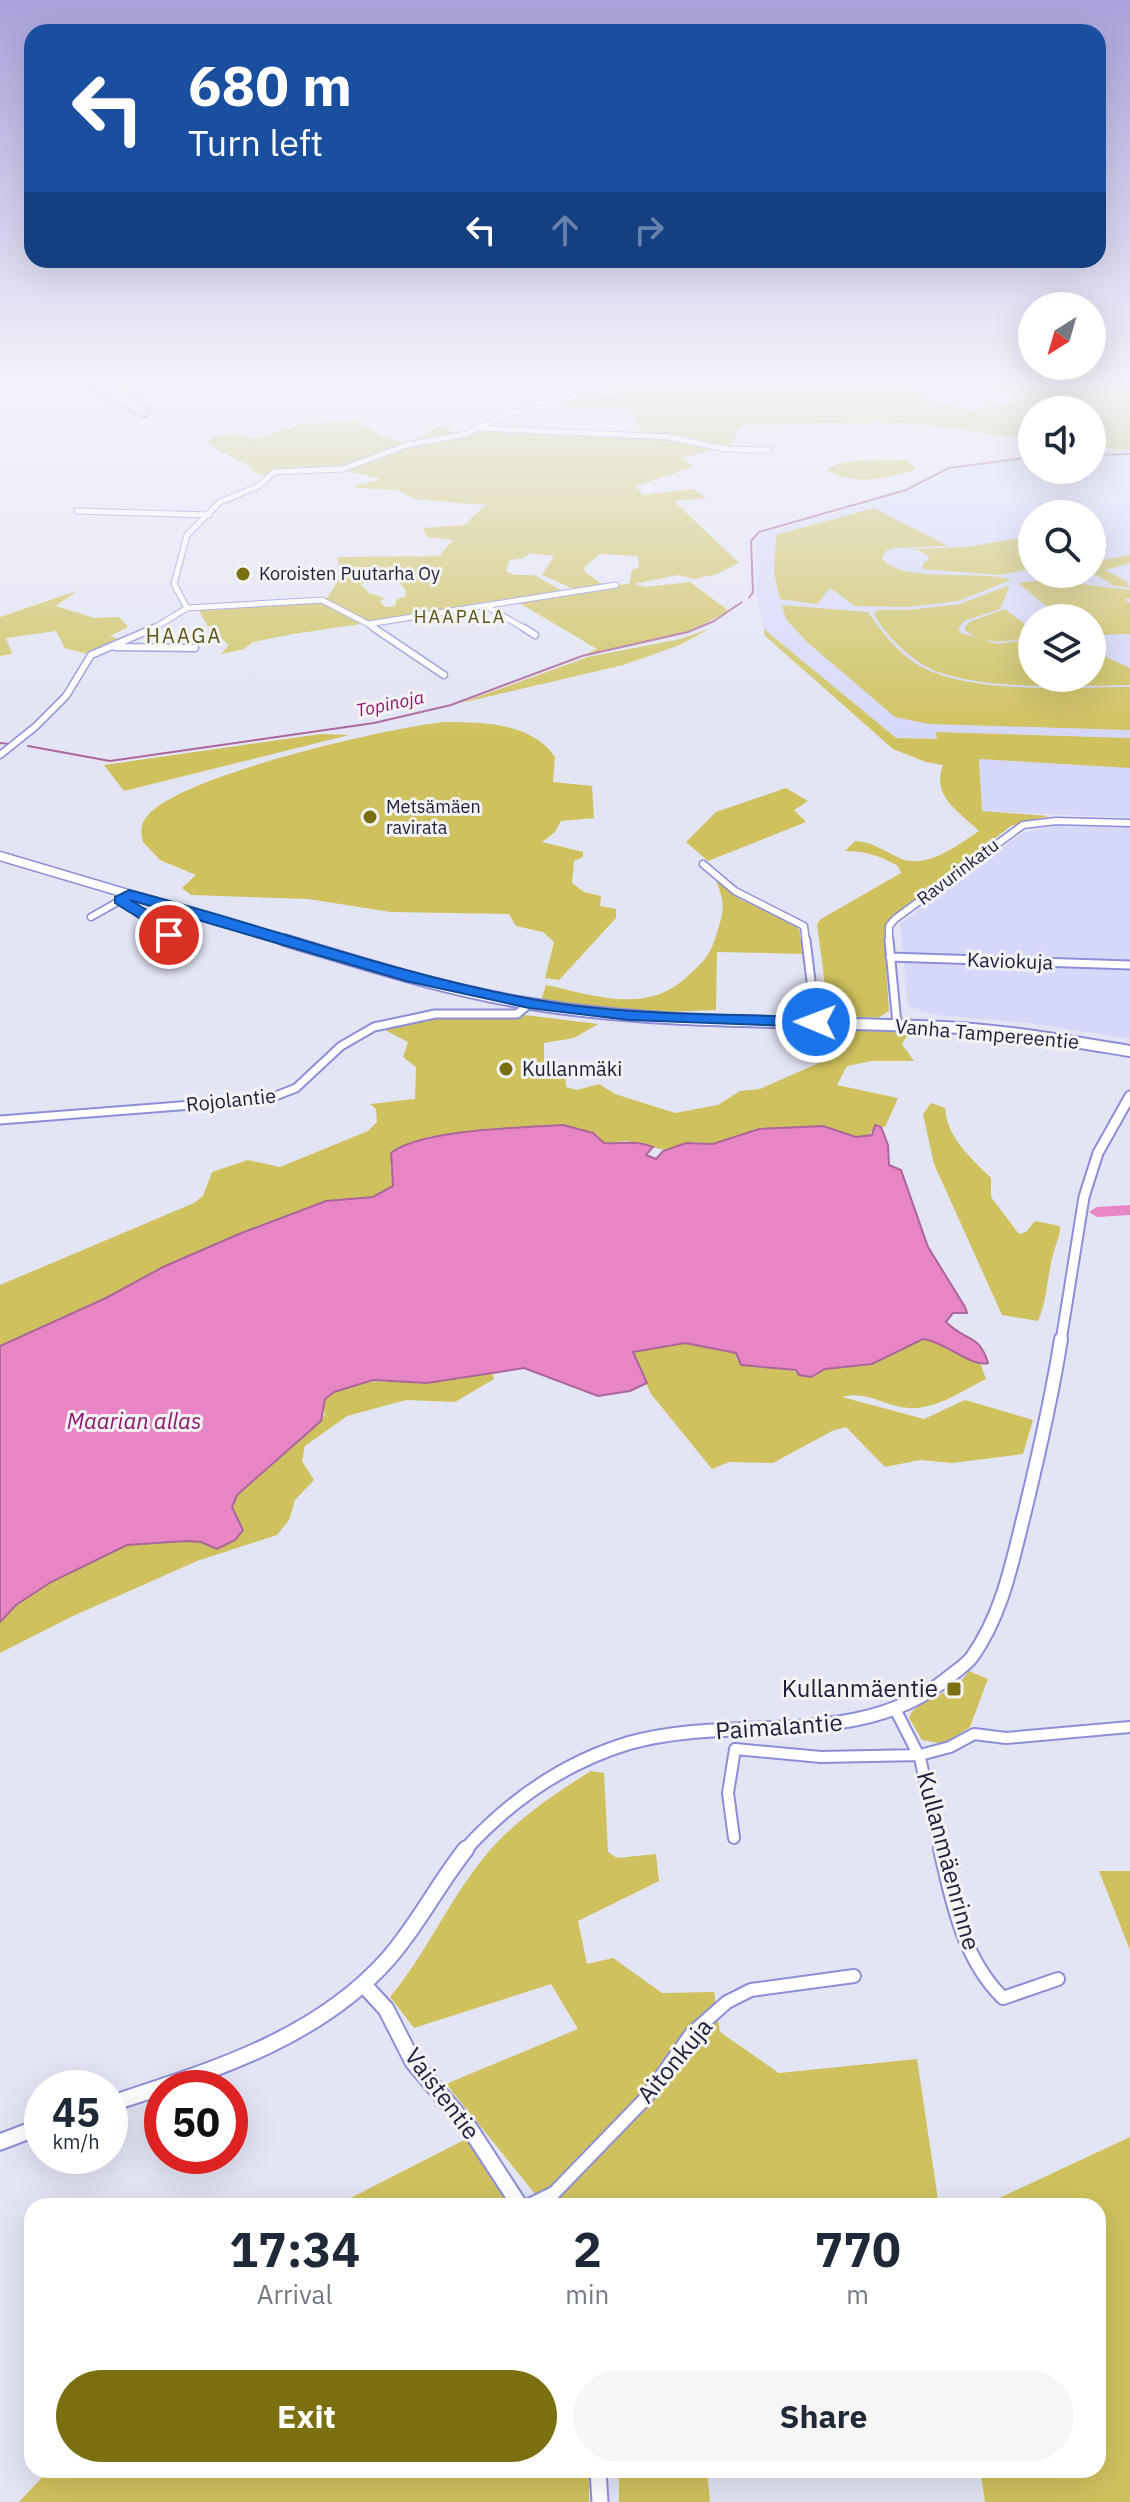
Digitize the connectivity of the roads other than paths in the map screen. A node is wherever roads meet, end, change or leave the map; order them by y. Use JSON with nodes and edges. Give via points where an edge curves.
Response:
{"nodes":[{"id":1,"x":221,"y":502,"type":"edge"},
{"id":2,"x":77,"y":511,"type":"dead end"},
{"id":3,"x":209,"y":515,"type":"junction"},
{"id":4,"x":616,"y":585,"type":"dead end"},
{"id":5,"x":486,"y":606,"type":"junction"},
{"id":6,"x":187,"y":608,"type":"junction"},
{"id":7,"x":368,"y":624,"type":"junction"},
{"id":8,"x":535,"y":635,"type":"dead end"},
{"id":9,"x":110,"y":647,"type":"junction"},
{"id":10,"x":195,"y":648,"type":"dead end"},
{"id":11,"x":444,"y":675,"type":"dead end"},
{"id":12,"x":0,"y":755,"type":"edge"},
{"id":13,"x":1130,"y":823,"type":"edge"},
{"id":14,"x":0,"y":856,"type":"edge"},
{"id":15,"x":703,"y":864,"type":"dead end"},
{"id":16,"x":125,"y":897,"type":"junction"},
{"id":17,"x":91,"y":917,"type":"dead end"},
{"id":18,"x":145,"y":945,"type":"dead end"},
{"id":19,"x":890,"y":957,"type":"junction"},
{"id":20,"x":1130,"y":965,"type":"edge"},
{"id":21,"x":529,"y":1004,"type":"junction"},
{"id":22,"x":816,"y":1022,"type":"junction"},
{"id":23,"x":897,"y":1024,"type":"junction"},
{"id":24,"x":1130,"y":1051,"type":"edge"},
{"id":25,"x":1130,"y":1096,"type":"edge"},
{"id":26,"x":0,"y":1120,"type":"edge"},
{"id":27,"x":895,"y":1709,"type":"junction"},
{"id":28,"x":1130,"y":1727,"type":"edge"},
{"id":29,"x":920,"y":1755,"type":"junction"},
{"id":30,"x":734,"y":1838,"type":"dead end"},
{"id":31,"x":854,"y":1976,"type":"dead end"},
{"id":32,"x":1058,"y":1979,"type":"dead end"},
{"id":33,"x":363,"y":1984,"type":"junction"},
{"id":34,"x":128,"y":2098,"type":"edge"},
{"id":35,"x":24,"y":2133,"type":"edge"},
{"id":36,"x":0,"y":2142,"type":"edge"},
{"id":37,"x":515,"y":2198,"type":"edge"},
{"id":38,"x":544,"y":2198,"type":"edge"},
{"id":39,"x":598,"y":2478,"type":"edge"},
{"id":40,"x":600,"y":2502,"type":"edge"}],
"edges":[{"from":1,"to":3,"type":"street"},
{"from":2,"to":3,"type":"street"},
{"from":3,"to":6,"type":"street","via":[[182,547],[174,584]]},
{"from":4,"to":5,"type":"street"},
{"from":5,"to":7,"type":"street"},
{"from":5,"to":8,"type":"street"},
{"from":6,"to":7,"type":"street","via":[[322,600]]},
{"from":6,"to":9,"type":"street","via":[[165,624]]},
{"from":7,"to":11,"type":"street"},
{"from":9,"to":10,"type":"street"},
{"from":9,"to":12,"type":"street","via":[[91,655],[66,696]]},
{"from":13,"to":19,"type":"street","name":"Ravurinkatu","via":[[1056,821],[1012,831],[895,919],[889,926]]},
{"from":14,"to":16,"type":"main road","name":"Vanha Tampereentie"},
{"from":15,"to":22,"type":"street","via":[[735,891],[804,926]]},
{"from":16,"to":17,"type":"street"},
{"from":16,"to":18,"type":"street","via":[[169,931]]},
{"from":16,"to":21,"type":"main road","name":"Vanha Tampereentie","via":[[405,976]]},
{"from":19,"to":20,"type":"street","name":"Kaviokuja"},
{"from":19,"to":23,"type":"street","name":"Ravurinkatu"},
{"from":21,"to":22,"type":"main road","name":"Vanha Tampereentie","via":[[629,1015]]},
{"from":21,"to":26,"type":"street","name":"Rojolantie","via":[[517,1014],[428,1015],[359,1033],[296,1088],[268,1099]]},
{"from":22,"to":23,"type":"main road","name":"Vanha Tampereentie"},
{"from":23,"to":24,"type":"main road","name":"Vanha Tampereentie","via":[[1015,1033]]},
{"from":25,"to":27,"type":"street","name":"Paimalantie","via":[[1098,1153],[1084,1197],[1050,1408],[995,1623],[951,1679]]},
{"from":27,"to":29,"type":"street","name":"Kullanmäenrinne"},
{"from":27,"to":33,"type":"street","name":"Paimalantie","via":[[837,1725],[654,1738],[578,1761],[534,1788],[480,1834],[405,1938]]},
{"from":28,"to":29,"type":"street","via":[[1006,1738],[974,1734]]},
{"from":29,"to":30,"type":"street","via":[[821,1757],[735,1749],[729,1767]]},
{"from":29,"to":32,"type":"street","name":"Kullanmäenrinne","via":[[959,1924],[982,1977],[1003,1998]]},
{"from":31,"to":38,"type":"street","name":"Aitonkuja","via":[[751,1990],[727,2002],[691,2034],[645,2099]]},
{"from":33,"to":34,"type":"street","name":"Paimalantie","via":[[286,2039]]},
{"from":33,"to":37,"type":"street","name":"Vaistentie","via":[[386,2009],[413,2062],[470,2129]]},
{"from":35,"to":36,"type":"street"},
{"from":39,"to":40,"type":"street"}]}
